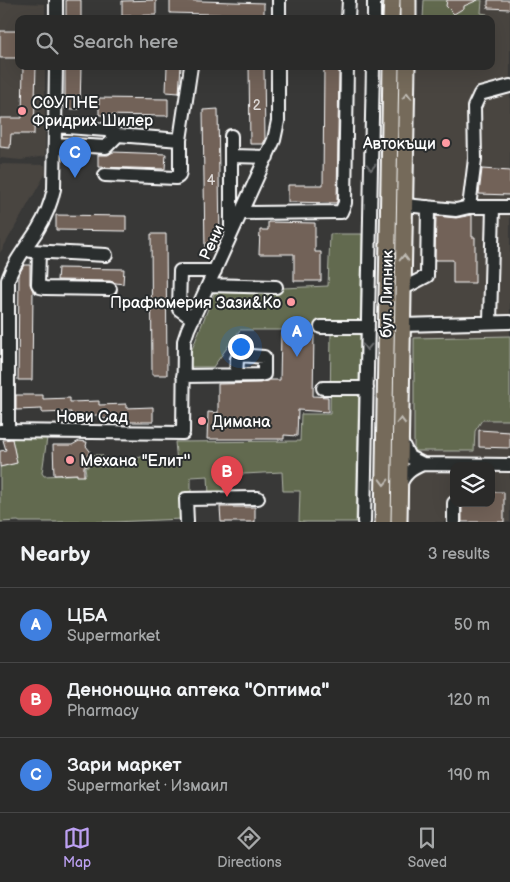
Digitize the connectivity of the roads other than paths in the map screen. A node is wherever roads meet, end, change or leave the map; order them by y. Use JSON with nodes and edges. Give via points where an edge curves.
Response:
{"nodes":[{"id":1,"x":56,"y":0,"type":"edge"},
{"id":2,"x":279,"y":0,"type":"edge"},
{"id":3,"x":349,"y":0,"type":"edge"},
{"id":4,"x":374,"y":0,"type":"edge"},
{"id":5,"x":392,"y":0,"type":"edge"},
{"id":6,"x":408,"y":0,"type":"edge"},
{"id":7,"x":56,"y":15,"type":"edge"},
{"id":8,"x":279,"y":15,"type":"edge"},
{"id":9,"x":348,"y":15,"type":"edge"},
{"id":10,"x":374,"y":15,"type":"edge"},
{"id":11,"x":392,"y":15,"type":"edge"},
{"id":12,"x":408,"y":15,"type":"edge"},
{"id":13,"x":56,"y":70,"type":"edge"},
{"id":14,"x":190,"y":70,"type":"edge"},
{"id":15,"x":278,"y":70,"type":"edge"},
{"id":16,"x":348,"y":70,"type":"edge"},
{"id":17,"x":373,"y":70,"type":"edge"},
{"id":18,"x":391,"y":70,"type":"edge"},
{"id":19,"x":408,"y":70,"type":"edge"},
{"id":20,"x":510,"y":86,"type":"edge"},
{"id":21,"x":55,"y":126,"type":"junction"},
{"id":22,"x":118,"y":135,"type":"junction"},
{"id":23,"x":231,"y":136,"type":"dead end"},
{"id":24,"x":180,"y":140,"type":"junction"},
{"id":25,"x":55,"y":144,"type":"junction"},
{"id":26,"x":231,"y":156,"type":"junction"},
{"id":27,"x":266,"y":157,"type":"junction"},
{"id":28,"x":105,"y":175,"type":"dead end"},
{"id":29,"x":406,"y":205,"type":"junction"},
{"id":30,"x":428,"y":207,"type":"junction"},
{"id":31,"x":469,"y":207,"type":"junction"},
{"id":32,"x":493,"y":207,"type":"junction"},
{"id":33,"x":510,"y":207,"type":"edge"},
{"id":34,"x":242,"y":213,"type":"junction"},
{"id":35,"x":232,"y":235,"type":"junction"},
{"id":36,"x":23,"y":251,"type":"junction"},
{"id":37,"x":39,"y":252,"type":"junction"},
{"id":38,"x":106,"y":255,"type":"dead end"},
{"id":39,"x":215,"y":271,"type":"junction"},
{"id":40,"x":208,"y":285,"type":"junction"},
{"id":41,"x":276,"y":287,"type":"dead end"},
{"id":42,"x":404,"y":288,"type":"junction"},
{"id":43,"x":110,"y":289,"type":"dead end"},
{"id":44,"x":193,"y":319,"type":"junction"},
{"id":45,"x":490,"y":322,"type":"junction"},
{"id":46,"x":510,"y":322,"type":"edge"},
{"id":47,"x":403,"y":325,"type":"junction"},
{"id":48,"x":321,"y":327,"type":"dead end"},
{"id":49,"x":368,"y":327,"type":"junction"},
{"id":50,"x":236,"y":375,"type":"dead end"},
{"id":51,"x":183,"y":376,"type":"junction"},
{"id":52,"x":323,"y":388,"type":"dead end"},
{"id":53,"x":367,"y":388,"type":"junction"},
{"id":54,"x":4,"y":431,"type":"edge"},
{"id":55,"x":183,"y":433,"type":"joint"},
{"id":56,"x":401,"y":441,"type":"junction"},
{"id":57,"x":423,"y":464,"type":"junction"},
{"id":58,"x":450,"y":465,"type":"edge"},
{"id":59,"x":495,"y":465,"type":"edge"},
{"id":60,"x":510,"y":465,"type":"edge"},
{"id":61,"x":400,"y":485,"type":"junction"},
{"id":62,"x":258,"y":498,"type":"dead end"},
{"id":63,"x":454,"y":507,"type":"edge"},
{"id":64,"x":187,"y":522,"type":"edge"},
{"id":65,"x":364,"y":522,"type":"edge"},
{"id":66,"x":383,"y":522,"type":"edge"},
{"id":67,"x":399,"y":522,"type":"edge"},
{"id":68,"x":454,"y":522,"type":"edge"}],
"edges":[{"from":1,"to":7,"type":"street"},
{"from":2,"to":8,"type":"street"},
{"from":3,"to":9,"type":"street"},
{"from":4,"to":10,"type":"street"},
{"from":5,"to":11,"type":"main road"},
{"from":6,"to":12,"type":"main road"},
{"from":13,"to":21,"type":"street"},
{"from":14,"to":24,"type":"street"},
{"from":15,"to":27,"type":"street","name":"Рени","via":[[278,121]]},
{"from":16,"to":34,"type":"street","via":[[345,203],[341,212]]},
{"from":17,"to":49,"type":"street","one_way":true},
{"from":18,"to":66,"type":"main road","name":"бул. Липник","one_way":true},
{"from":29,"to":19,"type":"main road","name":"бул. Липник","one_way":true},
{"from":20,"to":31,"type":"street","via":[[480,94],[474,107],[475,159]]},
{"from":21,"to":22,"type":"street","via":[[106,130]]},
{"from":21,"to":25,"type":"street"},
{"from":22,"to":24,"type":"street"},
{"from":22,"to":25,"type":"street","via":[[106,147]]},
{"from":23,"to":26,"type":"street"},
{"from":24,"to":28,"type":"street","via":[[180,171],[176,178]]},
{"from":25,"to":36,"type":"street","via":[[54,189],[50,205]]},
{"from":26,"to":27,"type":"street"},
{"from":26,"to":35,"type":"street"},
{"from":27,"to":34,"type":"street","name":"Рени"},
{"from":29,"to":30,"type":"street"},
{"from":42,"to":29,"type":"main road","name":"бул. Липник","one_way":true},
{"from":30,"to":31,"type":"street","via":[[456,210]]},
{"from":30,"to":42,"type":"street","via":[[427,276]]},
{"from":31,"to":32,"type":"street"},
{"from":32,"to":33,"type":"street"},
{"from":32,"to":45,"type":"street"},
{"from":34,"to":35,"type":"street","name":"Рени"},
{"from":35,"to":39,"type":"street","name":"Рени"},
{"from":36,"to":37,"type":"street"},
{"from":36,"to":54,"type":"street","via":[[8,280]]},
{"from":37,"to":38,"type":"street"},
{"from":37,"to":43,"type":"street","via":[[40,287]]},
{"from":39,"to":40,"type":"street","name":"Рени"},
{"from":39,"to":44,"type":"street","via":[[180,265],[179,309]]},
{"from":40,"to":41,"type":"street"},
{"from":40,"to":44,"type":"street","name":"Рени"},
{"from":42,"to":47,"type":"main road","name":"бул. Липник"},
{"from":44,"to":51,"type":"street","name":"Рени","via":[[184,342]]},
{"from":45,"to":46,"type":"street"},
{"from":45,"to":47,"type":"street"},
{"from":56,"to":47,"type":"main road","name":"бул. Липник","one_way":true},
{"from":48,"to":49,"type":"street"},
{"from":49,"to":53,"type":"street","one_way":true},
{"from":50,"to":51,"type":"street"},
{"from":51,"to":55,"type":"street","name":"Рени"},
{"from":52,"to":53,"type":"street"},
{"from":53,"to":65,"type":"street"},
{"from":54,"to":55,"type":"street","name":"Нови Сад"},
{"from":56,"to":57,"type":"street","via":[[409,457]]},
{"from":56,"to":61,"type":"main road","name":"бул. Липник"},
{"from":57,"to":58,"type":"street"},
{"from":57,"to":61,"type":"street","via":[[410,469]]},
{"from":59,"to":60,"type":"street"},
{"from":61,"to":67,"type":"main road","name":"бул. Липник"},
{"from":62,"to":64,"type":"street","via":[[186,499]]},
{"from":63,"to":68,"type":"street"}]}
